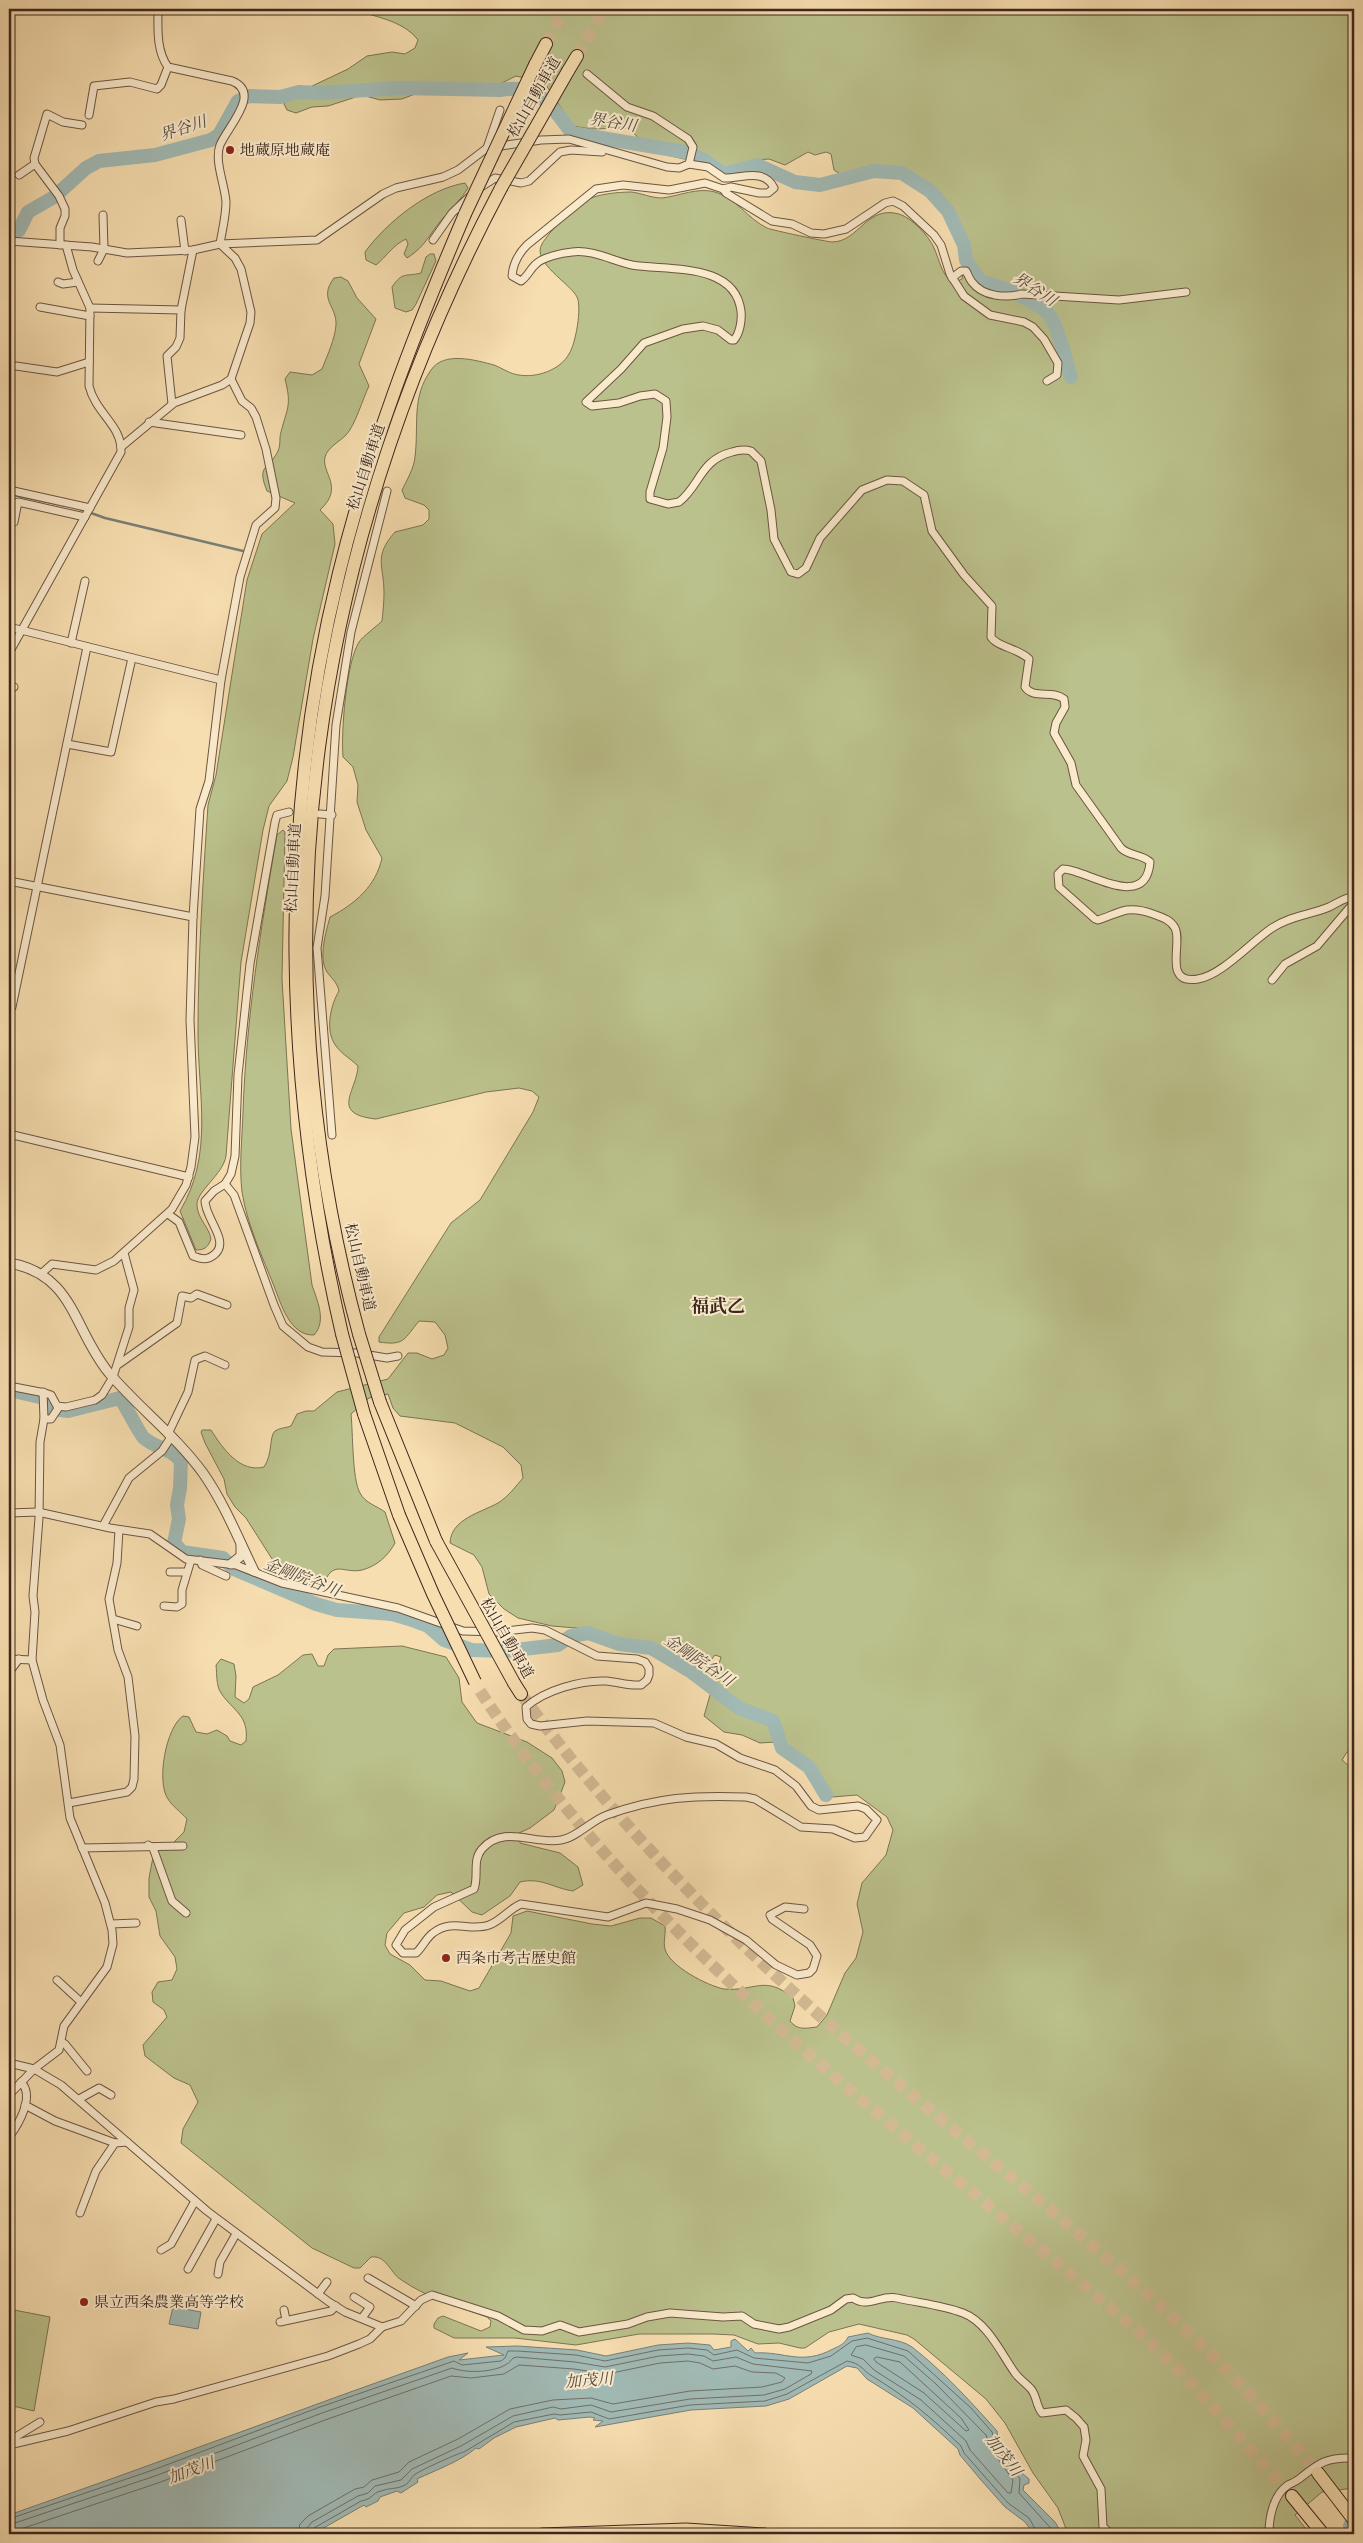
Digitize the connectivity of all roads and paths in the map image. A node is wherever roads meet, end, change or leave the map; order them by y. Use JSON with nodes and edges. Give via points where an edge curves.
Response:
{"nodes":[{"id":1,"x":49,"y":9,"type":"edge"},
{"id":2,"x":60,"y":9,"type":"edge"},
{"id":3,"x":158,"y":9,"type":"edge"},
{"id":4,"x":546,"y":44,"type":"tunnel mouth"},
{"id":5,"x":576,"y":56,"type":"tunnel mouth"},
{"id":6,"x":168,"y":67,"type":"junction"},
{"id":7,"x":587,"y":74,"type":"dead end"},
{"id":8,"x":500,"y":110,"type":"dead end"},
{"id":9,"x":89,"y":115,"type":"dead end"},
{"id":10,"x":82,"y":126,"type":"dead end"},
{"id":11,"x":487,"y":148,"type":"junction"},
{"id":12,"x":608,"y":152,"type":"junction"},
{"id":13,"x":690,"y":163,"type":"junction"},
{"id":14,"x":34,"y":164,"type":"junction"},
{"id":15,"x":19,"y":175,"type":"dead end"},
{"id":16,"x":723,"y":189,"type":"junction"},
{"id":17,"x":103,"y":215,"type":"dead end"},
{"id":18,"x":181,"y":220,"type":"dead end"},
{"id":19,"x":433,"y":240,"type":"dead end"},
{"id":20,"x":9,"y":241,"type":"edge"},
{"id":21,"x":220,"y":244,"type":"junction"},
{"id":22,"x":63,"y":245,"type":"junction"},
{"id":23,"x":104,"y":249,"type":"junction"},
{"id":24,"x":189,"y":250,"type":"junction"},
{"id":25,"x":98,"y":261,"type":"dead end"},
{"id":26,"x":952,"y":278,"type":"junction"},
{"id":27,"x":58,"y":282,"type":"dead end"},
{"id":28,"x":78,"y":282,"type":"junction"},
{"id":29,"x":1186,"y":292,"type":"dead end"},
{"id":30,"x":40,"y":306,"type":"dead end"},
{"id":31,"x":181,"y":310,"type":"junction"},
{"id":32,"x":90,"y":312,"type":"junction"},
{"id":33,"x":89,"y":362,"type":"junction"},
{"id":34,"x":9,"y":365,"type":"edge"},
{"id":35,"x":231,"y":379,"type":"junction"},
{"id":36,"x":1046,"y":381,"type":"dead end"},
{"id":37,"x":172,"y":404,"type":"junction"},
{"id":38,"x":149,"y":422,"type":"junction"},
{"id":39,"x":241,"y":435,"type":"dead end"},
{"id":40,"x":121,"y":447,"type":"junction"},
{"id":41,"x":9,"y":490,"type":"edge"},
{"id":42,"x":387,"y":491,"type":"dead end"},
{"id":43,"x":88,"y":512,"type":"junction"},
{"id":44,"x":9,"y":521,"type":"edge"},
{"id":45,"x":85,"y":581,"type":"dead end"},
{"id":46,"x":9,"y":627,"type":"edge"},
{"id":47,"x":22,"y":630,"type":"junction"},
{"id":48,"x":71,"y":643,"type":"junction"},
{"id":49,"x":87,"y":647,"type":"junction"},
{"id":50,"x":9,"y":653,"type":"edge"},
{"id":51,"x":132,"y":658,"type":"junction"},
{"id":52,"x":221,"y":680,"type":"junction"},
{"id":53,"x":66,"y":744,"type":"junction"},
{"id":54,"x":289,"y":812,"type":"dead end"},
{"id":55,"x":320,"y":814,"type":"dead end"},
{"id":56,"x":332,"y":815,"type":"junction"},
{"id":57,"x":9,"y":881,"type":"edge"},
{"id":58,"x":36,"y":887,"type":"junction"},
{"id":59,"x":192,"y":917,"type":"junction"},
{"id":60,"x":1272,"y":980,"type":"dead end"},
{"id":61,"x":12,"y":1007,"type":"dead end"},
{"id":62,"x":9,"y":1134,"type":"edge"},
{"id":63,"x":332,"y":1135,"type":"dead end"},
{"id":64,"x":189,"y":1178,"type":"junction"},
{"id":65,"x":225,"y":1184,"type":"junction"},
{"id":66,"x":168,"y":1214,"type":"junction"},
{"id":67,"x":124,"y":1253,"type":"junction"},
{"id":68,"x":9,"y":1263,"type":"edge"},
{"id":69,"x":42,"y":1273,"type":"junction"},
{"id":70,"x":227,"y":1304,"type":"dead end"},
{"id":71,"x":398,"y":1356,"type":"dead end"},
{"id":72,"x":118,"y":1364,"type":"junction"},
{"id":73,"x":225,"y":1365,"type":"dead end"},
{"id":74,"x":113,"y":1377,"type":"junction"},
{"id":75,"x":9,"y":1386,"type":"edge"},
{"id":76,"x":42,"y":1396,"type":"junction"},
{"id":77,"x":58,"y":1409,"type":"junction"},
{"id":78,"x":47,"y":1419,"type":"junction"},
{"id":79,"x":170,"y":1436,"type":"junction"},
{"id":80,"x":38,"y":1512,"type":"junction"},
{"id":81,"x":9,"y":1513,"type":"edge"},
{"id":82,"x":103,"y":1526,"type":"junction"},
{"id":83,"x":119,"y":1530,"type":"junction"},
{"id":84,"x":241,"y":1544,"type":"junction"},
{"id":85,"x":191,"y":1560,"type":"junction"},
{"id":86,"x":200,"y":1560,"type":"junction"},
{"id":87,"x":231,"y":1564,"type":"junction"},
{"id":88,"x":254,"y":1571,"type":"junction"},
{"id":89,"x":170,"y":1572,"type":"dead end"},
{"id":90,"x":187,"y":1572,"type":"junction"},
{"id":91,"x":226,"y":1576,"type":"dead end"},
{"id":92,"x":164,"y":1606,"type":"dead end"},
{"id":93,"x":113,"y":1619,"type":"junction"},
{"id":94,"x":137,"y":1626,"type":"dead end"},
{"id":95,"x":9,"y":1659,"type":"edge"},
{"id":96,"x":20,"y":1659,"type":"junction"},
{"id":97,"x":32,"y":1660,"type":"junction"},
{"id":98,"x":10,"y":1671,"type":"dead end"},
{"id":99,"x":478,"y":1686,"type":"tunnel mouth"},
{"id":100,"x":522,"y":1694,"type":"tunnel mouth"},
{"id":101,"x":69,"y":1803,"type":"junction"},
{"id":102,"x":148,"y":1845,"type":"junction"},
{"id":103,"x":183,"y":1846,"type":"dead end"},
{"id":104,"x":82,"y":1848,"type":"junction"},
{"id":105,"x":804,"y":1909,"type":"dead end"},
{"id":106,"x":186,"y":1913,"type":"dead end"},
{"id":107,"x":136,"y":1923,"type":"dead end"},
{"id":108,"x":111,"y":1924,"type":"junction"},
{"id":109,"x":57,"y":1980,"type":"dead end"},
{"id":110,"x":81,"y":2002,"type":"junction"},
{"id":111,"x":61,"y":2042,"type":"junction"},
{"id":112,"x":9,"y":2063,"type":"edge"},
{"id":113,"x":34,"y":2070,"type":"junction"},
{"id":114,"x":87,"y":2071,"type":"dead end"},
{"id":115,"x":21,"y":2082,"type":"junction"},
{"id":116,"x":9,"y":2095,"type":"edge"},
{"id":117,"x":111,"y":2095,"type":"dead end"},
{"id":118,"x":79,"y":2099,"type":"junction"},
{"id":119,"x":25,"y":2105,"type":"junction"},
{"id":120,"x":9,"y":2137,"type":"edge"},
{"id":121,"x":127,"y":2142,"type":"junction"},
{"id":122,"x":115,"y":2143,"type":"junction"},
{"id":123,"x":195,"y":2202,"type":"junction"},
{"id":124,"x":80,"y":2213,"type":"dead end"},
{"id":125,"x":216,"y":2219,"type":"junction"},
{"id":126,"x":236,"y":2234,"type":"junction"},
{"id":127,"x":161,"y":2250,"type":"dead end"},
{"id":128,"x":188,"y":2269,"type":"dead end"},
{"id":129,"x":218,"y":2274,"type":"dead end"},
{"id":130,"x":368,"y":2278,"type":"dead end"},
{"id":131,"x":327,"y":2282,"type":"dead end"},
{"id":132,"x":318,"y":2294,"type":"junction"},
{"id":133,"x":354,"y":2297,"type":"dead end"},
{"id":134,"x":336,"y":2306,"type":"junction"},
{"id":135,"x":416,"y":2306,"type":"junction"},
{"id":136,"x":284,"y":2310,"type":"dead end"},
{"id":137,"x":362,"y":2318,"type":"junction"},
{"id":138,"x":382,"y":2327,"type":"junction"},
{"id":139,"x":40,"y":2422,"type":"dead end"},
{"id":140,"x":9,"y":2441,"type":"edge"},
{"id":141,"x":9,"y":2445,"type":"edge"},
{"id":142,"x":1354,"y":2458,"type":"edge"},
{"id":143,"x":1321,"y":2476,"type":"tunnel mouth"},
{"id":144,"x":1295,"y":2499,"type":"tunnel mouth"},
{"id":145,"x":1354,"y":2520,"type":"edge"},
{"id":146,"x":542,"y":2534,"type":"edge"},
{"id":147,"x":765,"y":2534,"type":"edge"},
{"id":148,"x":1111,"y":2534,"type":"edge"},
{"id":149,"x":1269,"y":2534,"type":"edge"},
{"id":150,"x":1323,"y":2534,"type":"edge"}],
"edges":[{"from":1,"to":2,"type":"street"},
{"from":3,"to":6,"type":"street","via":[[158,38]]},
{"from":4,"to":99,"type":"highway","name":"松山自動車道","bridge":true,"via":[[465,214],[393,394],[350,532],[314,697],[304,778],[294,932],[299,1067],[318,1221],[342,1334],[364,1414],[399,1515]]},
{"from":5,"to":100,"type":"highway","name":"松山自動車道","bridge":true,"via":[[501,188],[441,309],[388,447],[334,645],[315,780],[306,908],[308,1024],[317,1126],[342,1270],[359,1334],[380,1402],[436,1541]]},
{"from":6,"to":9,"type":"street","via":[[157,89],[130,82],[94,86]]},
{"from":6,"to":21,"type":"street","via":[[232,81],[244,89],[244,102],[219,151],[226,204]]},
{"from":7,"to":13,"type":"street","via":[[627,107],[653,116],[688,139],[692,147]]},
{"from":8,"to":11,"type":"street"},
{"from":10,"to":14,"type":"street","via":[[47,114]]},
{"from":11,"to":12,"type":"street","via":[[569,139]]},
{"from":11,"to":21,"type":"street","via":[[443,177],[382,194],[317,240]]},
{"from":12,"to":13,"type":"street","via":[[667,167],[679,168]]},
{"from":12,"to":19,"type":"street","via":[[560,152],[529,181],[489,180],[452,213]]},
{"from":13,"to":16,"type":"street","via":[[708,167],[724,178],[755,175],[774,188],[768,193],[731,187]]},
{"from":14,"to":15,"type":"street"},
{"from":14,"to":22,"type":"street","via":[[58,194],[65,216],[60,228]]},
{"from":16,"to":26,"type":"street","via":[[762,217],[792,224],[811,233],[846,229],[880,205],[896,202],[934,235],[941,245]]},
{"from":16,"to":60,"type":"street","via":[[705,183],[669,190],[623,185],[596,189],[527,244],[512,270],[512,276],[521,281],[540,261],[572,252],[585,252],[640,266],[703,273],[726,282],[733,290],[742,314],[734,340],[718,330],[703,326],[683,329],[644,343],[586,402],[592,406],[620,403],[655,394],[666,401],[666,430],[650,499],[668,504],[679,502],[718,457],[737,451],[751,452],[761,461],[774,539],[792,572],[798,574],[806,568],[820,538],[862,490],[878,482],[895,480],[920,491],[926,500],[929,524],[936,538],[992,606],[990,633],[994,642],[1016,649],[1029,659],[1025,687],[1033,693],[1051,693],[1064,699],[1066,707],[1054,732],[1071,763],[1076,785],[1121,848],[1150,862],[1143,880],[1125,887],[1104,883],[1070,869],[1063,869],[1058,874],[1060,887],[1086,913],[1098,920],[1133,910],[1171,922],[1176,930],[1175,966],[1187,979],[1196,980],[1210,976],[1291,918],[1353,897],[1351,906],[1324,940],[1285,964]]},
{"from":17,"to":23,"type":"street"},
{"from":18,"to":24,"type":"street"},
{"from":20,"to":22,"type":"street"},
{"from":21,"to":24,"type":"street"},
{"from":21,"to":35,"type":"street","via":[[241,269],[250,312],[250,322]]},
{"from":22,"to":23,"type":"street"},
{"from":22,"to":28,"type":"street"},
{"from":23,"to":24,"type":"street","via":[[127,253]]},
{"from":23,"to":25,"type":"street"},
{"from":24,"to":31,"type":"street"},
{"from":26,"to":29,"type":"street","via":[[966,271],[976,287],[1009,297],[1022,294],[1119,300]]},
{"from":26,"to":36,"type":"street","via":[[964,296],[982,311],[1024,322],[1044,339],[1058,363],[1056,375]]},
{"from":27,"to":28,"type":"street"},
{"from":28,"to":32,"type":"street"},
{"from":30,"to":32,"type":"street"},
{"from":31,"to":32,"type":"street"},
{"from":31,"to":37,"type":"street","via":[[180,338],[167,356]]},
{"from":32,"to":33,"type":"street"},
{"from":33,"to":34,"type":"street","via":[[57,372]]},
{"from":33,"to":40,"type":"street","via":[[91,395],[118,434]]},
{"from":35,"to":37,"type":"street"},
{"from":35,"to":52,"type":"street","via":[[242,401],[256,417],[276,498],[275,508],[256,526],[240,577]]},
{"from":37,"to":38,"type":"street"},
{"from":38,"to":39,"type":"street"},
{"from":38,"to":40,"type":"street"},
{"from":40,"to":43,"type":"street"},
{"from":41,"to":43,"type":"street"},
{"from":42,"to":56,"type":"street","via":[[341,685]]},
{"from":43,"to":44,"type":"street","via":[[18,502],[14,522]]},
{"from":43,"to":47,"type":"street"},
{"from":45,"to":48,"type":"street"},
{"from":46,"to":47,"type":"street"},
{"from":47,"to":48,"type":"street"},
{"from":47,"to":50,"type":"street"},
{"from":48,"to":49,"type":"street"},
{"from":49,"to":51,"type":"street"},
{"from":49,"to":53,"type":"street"},
{"from":51,"to":52,"type":"street"},
{"from":51,"to":53,"type":"street","via":[[111,752]]},
{"from":52,"to":59,"type":"street","via":[[208,781],[200,809]]},
{"from":53,"to":58,"type":"street"},
{"from":54,"to":65,"type":"street","via":[[277,815],[261,890],[238,1075],[235,1156]]},
{"from":55,"to":56,"type":"street"},
{"from":56,"to":63,"type":"street","via":[[326,896],[317,948]]},
{"from":57,"to":58,"type":"street"},
{"from":58,"to":59,"type":"street"},
{"from":58,"to":61,"type":"street"},
{"from":59,"to":64,"type":"street","via":[[190,1020],[194,1137]]},
{"from":62,"to":64,"type":"street"},
{"from":64,"to":66,"type":"street"},
{"from":65,"to":66,"type":"street","via":[[205,1201],[221,1242],[219,1250],[208,1258],[193,1256],[179,1222]]},
{"from":65,"to":71,"type":"street","via":[[234,1195],[283,1326],[308,1347],[322,1352],[387,1358]]},
{"from":66,"to":67,"type":"street"},
{"from":67,"to":69,"type":"street","via":[[96,1270],[57,1264]]},
{"from":67,"to":72,"type":"street","via":[[134,1290],[129,1308],[129,1327]]},
{"from":68,"to":69,"type":"street"},
{"from":69,"to":74,"type":"street","via":[[61,1292],[89,1345]]},
{"from":70,"to":72,"type":"street","via":[[197,1294],[192,1298],[182,1296],[177,1323]]},
{"from":72,"to":74,"type":"street"},
{"from":73,"to":79,"type":"street","via":[[205,1356],[195,1360],[188,1392]]},
{"from":74,"to":77,"type":"street","via":[[102,1396]]},
{"from":74,"to":79,"type":"street"},
{"from":75,"to":76,"type":"street"},
{"from":76,"to":77,"type":"street","via":[[50,1396]]},
{"from":76,"to":78,"type":"street"},
{"from":77,"to":78,"type":"street"},
{"from":78,"to":80,"type":"street","via":[[40,1442]]},
{"from":79,"to":82,"type":"street","via":[[162,1451],[129,1478]]},
{"from":79,"to":84,"type":"street","via":[[210,1483]]},
{"from":80,"to":81,"type":"street"},
{"from":80,"to":82,"type":"street"},
{"from":80,"to":97,"type":"street"},
{"from":82,"to":83,"type":"street"},
{"from":83,"to":85,"type":"street","via":[[150,1534],[178,1555]]},
{"from":83,"to":93,"type":"street","via":[[117,1563],[110,1593]]},
{"from":84,"to":87,"type":"street","via":[[240,1556]]},
{"from":84,"to":88,"type":"street"},
{"from":85,"to":86,"type":"street"},
{"from":85,"to":90,"type":"street"},
{"from":86,"to":87,"type":"street"},
{"from":86,"to":91,"type":"street"},
{"from":87,"to":88,"type":"street"},
{"from":88,"to":105,"type":"street","via":[[282,1583],[398,1608],[463,1631],[545,1630],[597,1656],[645,1662],[649,1668],[647,1680],[634,1686],[592,1681],[564,1688],[533,1701],[526,1707],[525,1714],[531,1724],[540,1726],[587,1721],[654,1723],[686,1737],[716,1744],[740,1758],[775,1770],[819,1810],[848,1806],[866,1809],[877,1820],[866,1837],[855,1838],[833,1828],[801,1827],[755,1799],[689,1795],[609,1814],[563,1840],[499,1837],[477,1857],[474,1889],[434,1907],[398,1938],[398,1949],[416,1954],[431,1934],[441,1928],[490,1925],[521,1904],[608,1917],[646,1903],[710,1920],[746,1940],[776,1965],[797,1974],[809,1973],[814,1969],[818,1956],[810,1945],[770,1915],[785,1907]]},
{"from":89,"to":90,"type":"street"},
{"from":90,"to":92,"type":"street","via":[[182,1604]]},
{"from":93,"to":94,"type":"street"},
{"from":93,"to":101,"type":"street","via":[[118,1650],[128,1677],[135,1736],[134,1783],[127,1792]]},
{"from":95,"to":96,"type":"street"},
{"from":96,"to":97,"type":"street"},
{"from":96,"to":98,"type":"street"},
{"from":97,"to":101,"type":"street","via":[[60,1745]]},
{"from":101,"to":104,"type":"street","via":[[70,1818]]},
{"from":102,"to":103,"type":"street"},
{"from":102,"to":104,"type":"street"},
{"from":102,"to":106,"type":"street","via":[[153,1848],[172,1901]]},
{"from":104,"to":108,"type":"street"},
{"from":107,"to":108,"type":"street"},
{"from":108,"to":110,"type":"street","via":[[113,1944],[110,1960]]},
{"from":109,"to":110,"type":"street"},
{"from":110,"to":111,"type":"street","via":[[64,2026]]},
{"from":111,"to":113,"type":"street","via":[[59,2050]]},
{"from":111,"to":114,"type":"street"},
{"from":112,"to":113,"type":"street"},
{"from":113,"to":115,"type":"street"},
{"from":113,"to":118,"type":"street","via":[[52,2078]]},
{"from":115,"to":116,"type":"street"},
{"from":115,"to":119,"type":"street","via":[[27,2091]]},
{"from":117,"to":118,"type":"street","via":[[100,2088]]},
{"from":118,"to":121,"type":"street"},
{"from":119,"to":120,"type":"street"},
{"from":119,"to":122,"type":"street","via":[[55,2121]]},
{"from":121,"to":122,"type":"street"},
{"from":121,"to":123,"type":"street"},
{"from":122,"to":124,"type":"street","via":[[96,2171]]},
{"from":123,"to":125,"type":"street"},
{"from":123,"to":127,"type":"street","via":[[171,2244]]},
{"from":125,"to":126,"type":"street"},
{"from":125,"to":128,"type":"street"},
{"from":126,"to":129,"type":"street","via":[[220,2262]]},
{"from":126,"to":132,"type":"street"},
{"from":130,"to":135,"type":"street"},
{"from":131,"to":132,"type":"street"},
{"from":132,"to":134,"type":"street"},
{"from":133,"to":137,"type":"street","via":[[370,2307]]},
{"from":134,"to":136,"type":"street","via":[[331,2311],[283,2321]]},
{"from":134,"to":137,"type":"street"},
{"from":135,"to":138,"type":"street","via":[[400,2321]]},
{"from":135,"to":148,"type":"street","via":[[427,2297],[439,2296],[498,2316],[524,2330],[542,2331],[560,2325],[579,2332],[670,2314],[742,2316],[754,2324],[779,2329],[831,2310],[846,2299],[865,2303],[892,2296],[964,2313],[1000,2348],[1016,2374],[1033,2391],[1042,2413],[1066,2410],[1084,2427],[1083,2456],[1101,2489],[1103,2527]]},
{"from":137,"to":138,"type":"street"},
{"from":138,"to":141,"type":"street","via":[[370,2339],[328,2356]]},
{"from":139,"to":140,"type":"street"},
{"from":142,"to":149,"type":"street","via":[[1341,2457],[1320,2462],[1288,2485],[1278,2497],[1271,2514]]},
{"from":143,"to":145,"type":"highway"},
{"from":144,"to":150,"type":"highway"},
{"from":146,"to":147,"type":"highway","via":[[686,2529]]}]}
